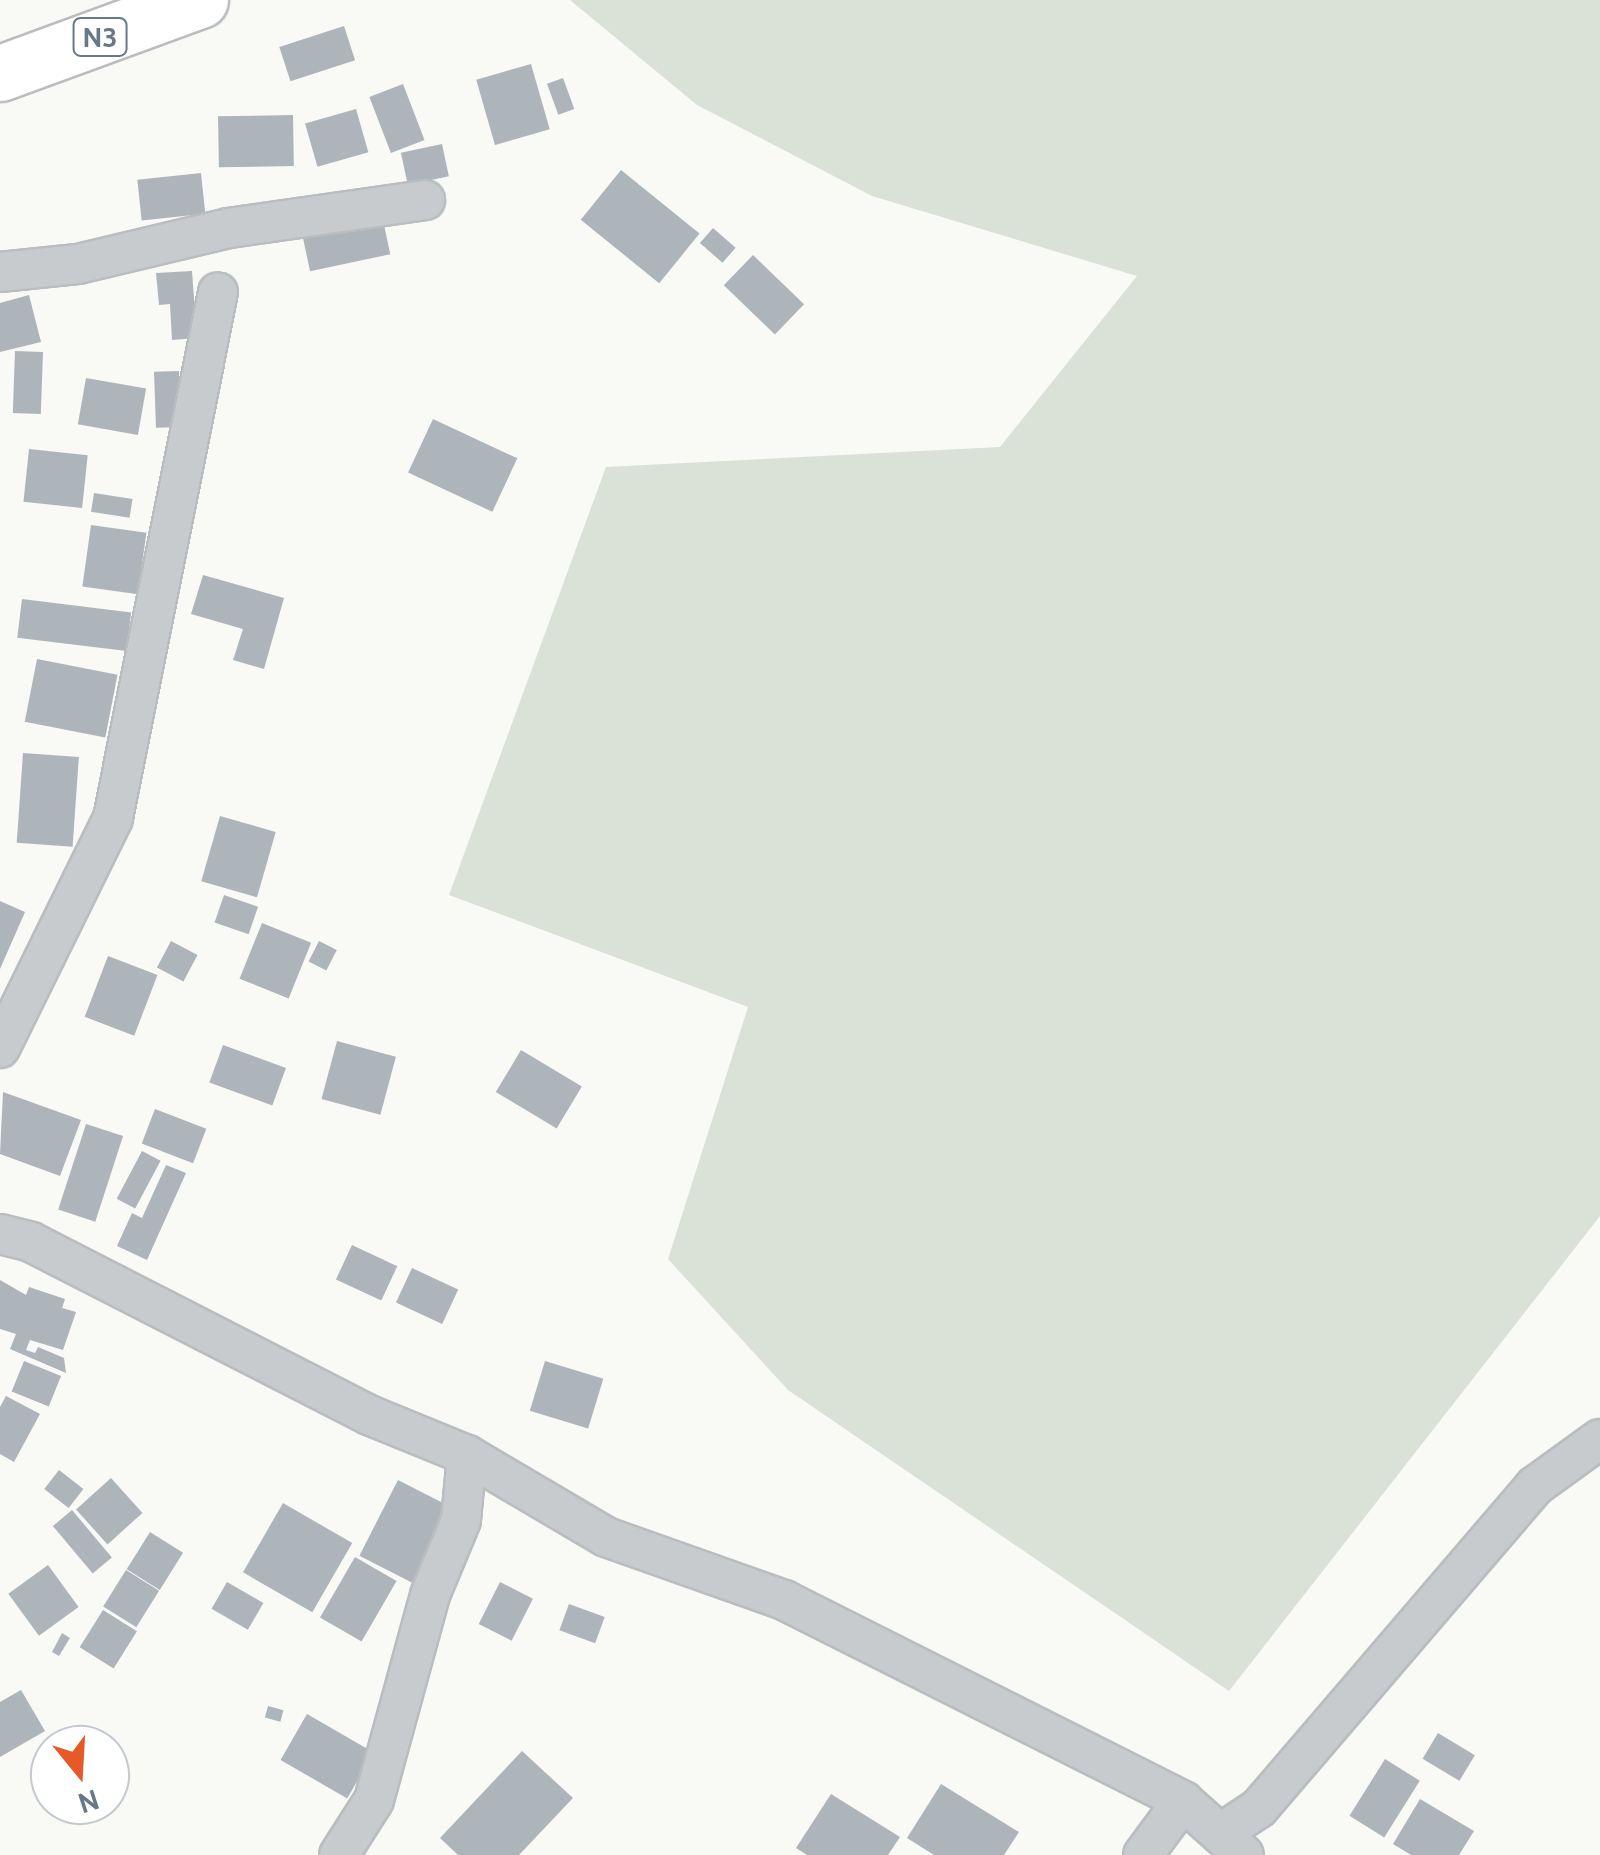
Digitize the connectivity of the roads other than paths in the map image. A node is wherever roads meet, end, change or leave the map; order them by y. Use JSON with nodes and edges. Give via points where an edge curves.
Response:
{"nodes":[{"id":1,"x":200,"y":0,"type":"edge"},
{"id":2,"x":0,"y":73,"type":"edge"},
{"id":3,"x":425,"y":200,"type":"dead end"},
{"id":4,"x":0,"y":272,"type":"edge"},
{"id":5,"x":218,"y":292,"type":"dead end"},
{"id":6,"x":0,"y":1048,"type":"edge"},
{"id":7,"x":0,"y":1234,"type":"edge"},
{"id":8,"x":1600,"y":1438,"type":"edge"},
{"id":9,"x":467,"y":1455,"type":"junction"},
{"id":10,"x":1183,"y":1801,"type":"junction"},
{"id":11,"x":1232,"y":1844,"type":"edge"},
{"id":12,"x":339,"y":1855,"type":"edge"},
{"id":13,"x":1143,"y":1855,"type":"edge"}],
"edges":[{"from":1,"to":2,"type":"highway","number":"N3"},
{"from":3,"to":4,"type":"street","via":[[229,228],[78,264]]},
{"from":5,"to":6,"type":"street","via":[[113,818]]},
{"from":7,"to":9,"type":"street","via":[[30,1242],[369,1415]]},
{"from":8,"to":11,"type":"street","via":[[1535,1486]]},
{"from":9,"to":10,"type":"street","via":[[606,1537],[784,1600]]},
{"from":9,"to":12,"type":"street","via":[[460,1520],[430,1594],[374,1800]]},
{"from":10,"to":11,"type":"street"},
{"from":10,"to":13,"type":"street"}]}
